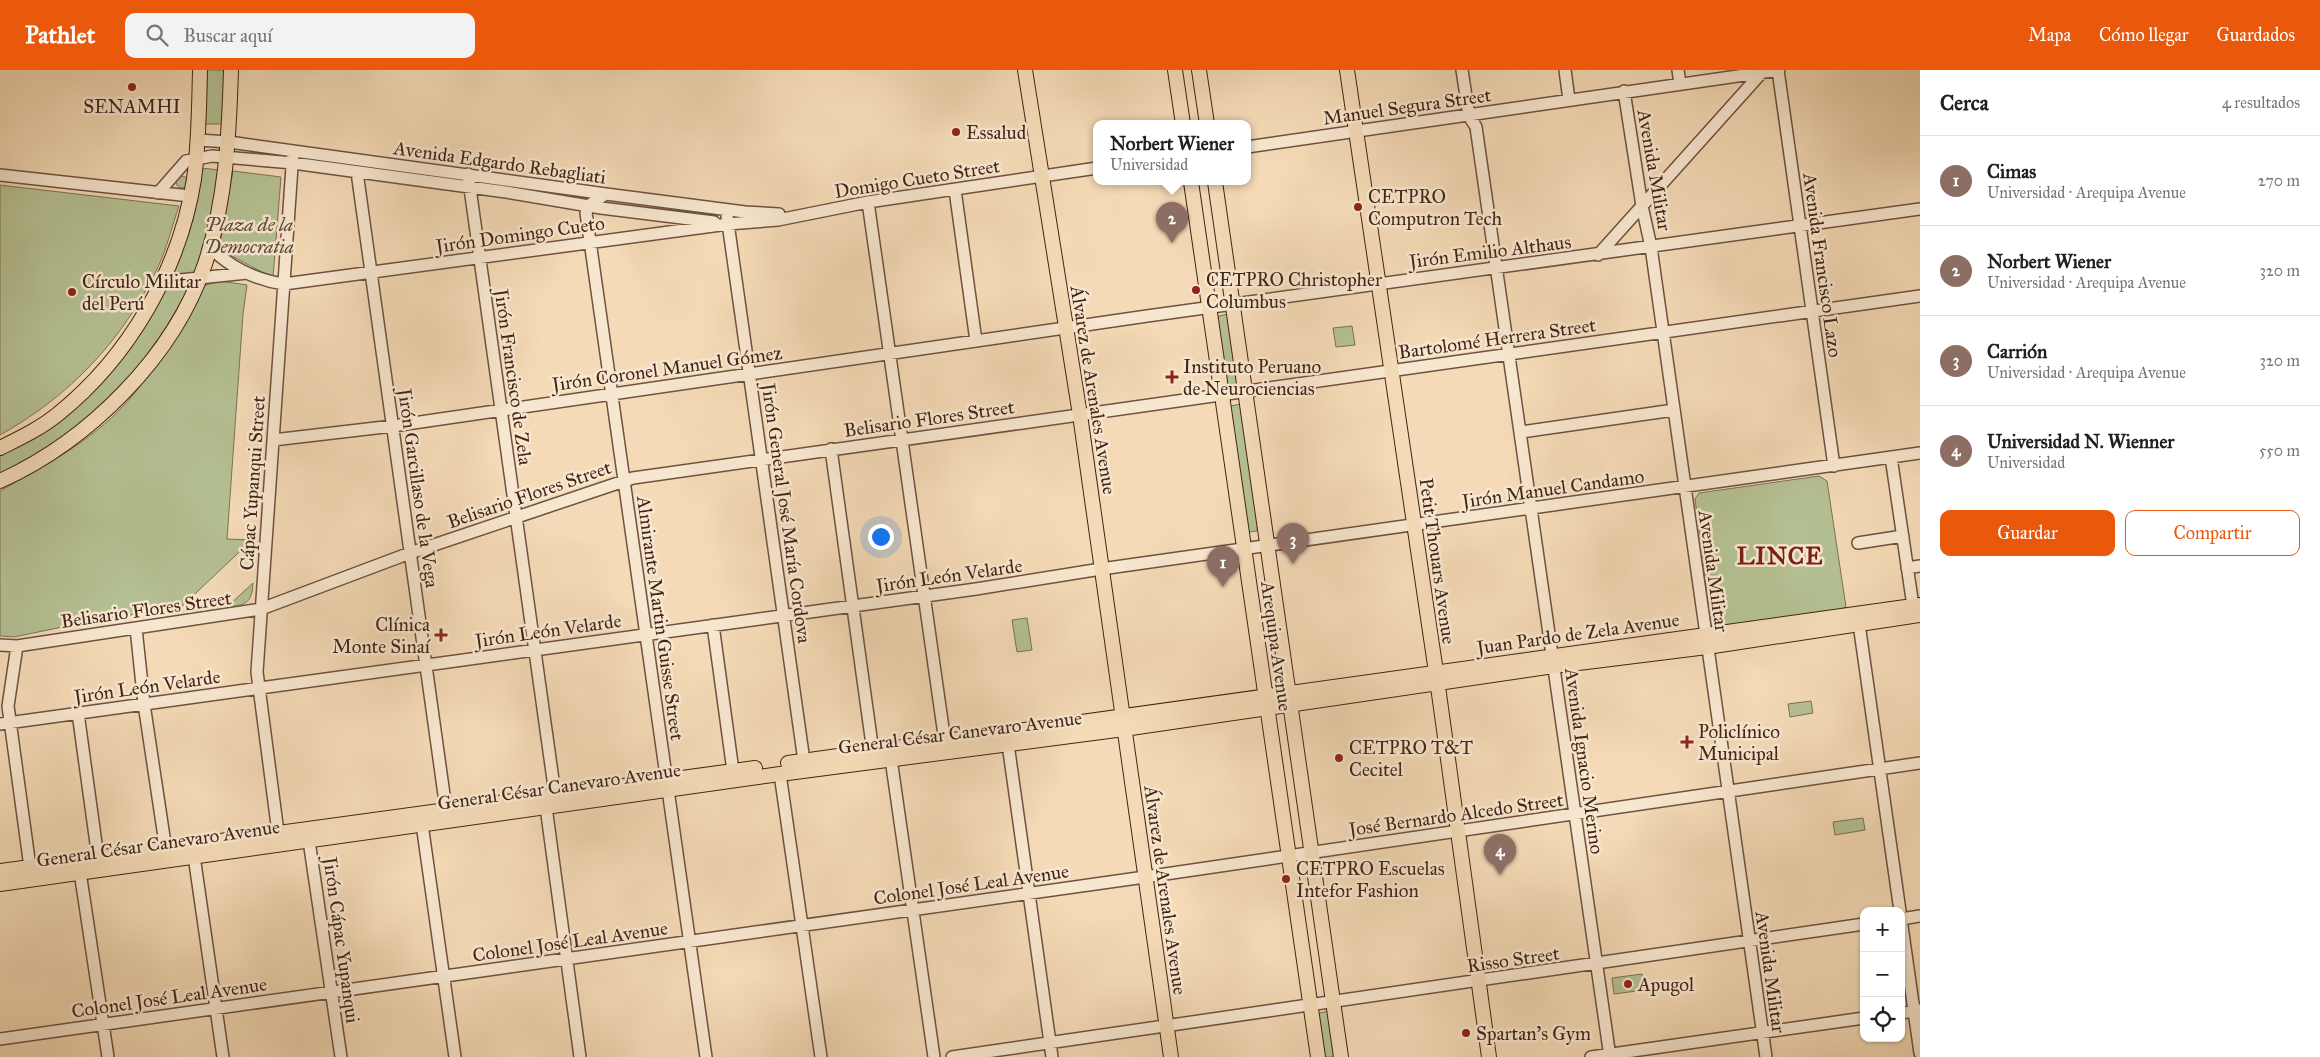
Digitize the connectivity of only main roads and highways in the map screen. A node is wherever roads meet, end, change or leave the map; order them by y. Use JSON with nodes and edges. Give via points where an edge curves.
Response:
{"nodes":[{"id":1,"x":200,"y":70,"type":"edge"},
{"id":2,"x":231,"y":70,"type":"edge"},
{"id":3,"x":1025,"y":70,"type":"edge"},
{"id":4,"x":1175,"y":70,"type":"edge"},
{"id":5,"x":1199,"y":70,"type":"edge"},
{"id":6,"x":1348,"y":70,"type":"edge"},
{"id":7,"x":1181,"y":120,"type":"edge"},
{"id":8,"x":1206,"y":120,"type":"edge"},
{"id":9,"x":1191,"y":185,"type":"edge"},
{"id":10,"x":1215,"y":185,"type":"edge"},
{"id":11,"x":0,"y":448,"type":"edge"},
{"id":12,"x":0,"y":481,"type":"edge"},
{"id":13,"x":1918,"y":609,"type":"edge"},
{"id":14,"x":1706,"y":641,"type":"junction"},
{"id":15,"x":1436,"y":678,"type":"junction"},
{"id":16,"x":1290,"y":699,"type":"junction"},
{"id":17,"x":1267,"y":702,"type":"junction"},
{"id":18,"x":1123,"y":723,"type":"junction"},
{"id":19,"x":891,"y":755,"type":"junction"},
{"id":20,"x":667,"y":785,"type":"junction"},
{"id":21,"x":308,"y":834,"type":"junction"},
{"id":22,"x":167,"y":854,"type":"junction"},
{"id":23,"x":0,"y":871,"type":"edge"},
{"id":24,"x":0,"y":884,"type":"edge"},
{"id":25,"x":1171,"y":1057,"type":"edge"},
{"id":26,"x":1318,"y":1057,"type":"edge"},
{"id":27,"x":1341,"y":1057,"type":"edge"},
{"id":28,"x":1488,"y":1057,"type":"edge"}],
"edges":[{"from":1,"to":11,"type":"main road","via":[[197,157],[190,196],[179,240],[161,282],[131,334],[79,395],[46,423]]},
{"from":2,"to":12,"type":"main road","via":[[228,157],[219,211],[210,247],[188,302],[160,347],[122,396],[69,440]]},
{"from":3,"to":18,"type":"main road","name":"Álvarez de Arenales Avenue","via":[[1080,415]]},
{"from":4,"to":7,"type":"main road"},
{"from":5,"to":8,"type":"main road"},
{"from":6,"to":15,"type":"main road","name":"Petit Thouars Avenue"},
{"from":9,"to":17,"type":"main road","name":"Arequipa Avenue"},
{"from":10,"to":16,"type":"main road","name":"Arequipa Avenue"},
{"from":13,"to":14,"type":"main road","name":"Juan Pardo de Zela Avenue"},
{"from":13,"to":14,"type":"main road","name":"Juan Pardo de Zela Avenue","via":[[1859,624]]},
{"from":14,"to":15,"type":"main road","name":"Juan Pardo de Zela Avenue"},
{"from":15,"to":16,"type":"main road","name":"Juan Pardo de Zela Avenue"},
{"from":15,"to":28,"type":"main road","name":"Petit Thouars Avenue"},
{"from":16,"to":17,"type":"main road","name":"Juan Pardo de Zela Avenue"},
{"from":16,"to":27,"type":"main road","name":"Arequipa Avenue"},
{"from":17,"to":18,"type":"main road","name":"Juan Pardo de Zela Avenue"},
{"from":17,"to":26,"type":"main road","name":"Arequipa Avenue"},
{"from":18,"to":19,"type":"main road","name":"General César Canevaro Avenue","via":[[1008,744]]},
{"from":18,"to":19,"type":"main road","name":"General César Canevaro Avenue","via":[[945,742]]},
{"from":18,"to":25,"type":"main road","name":"Álvarez de Arenales Avenue"},
{"from":19,"to":20,"type":"main road","name":"General César Canevaro Avenue","via":[[780,774]]},
{"from":19,"to":20,"type":"main road","name":"General César Canevaro Avenue","via":[[873,752],[804,761]]},
{"from":20,"to":21,"type":"main road","name":"General César Canevaro Avenue","via":[[546,807],[422,824]]},
{"from":20,"to":21,"type":"main road","name":"General César Canevaro Avenue","via":[[555,794],[446,809]]},
{"from":21,"to":22,"type":"main road","name":"General César Canevaro Avenue"},
{"from":22,"to":23,"type":"main road","name":"General César Canevaro Avenue","via":[[98,858]]},
{"from":22,"to":24,"type":"main road","name":"General César Canevaro Avenue"}]}
